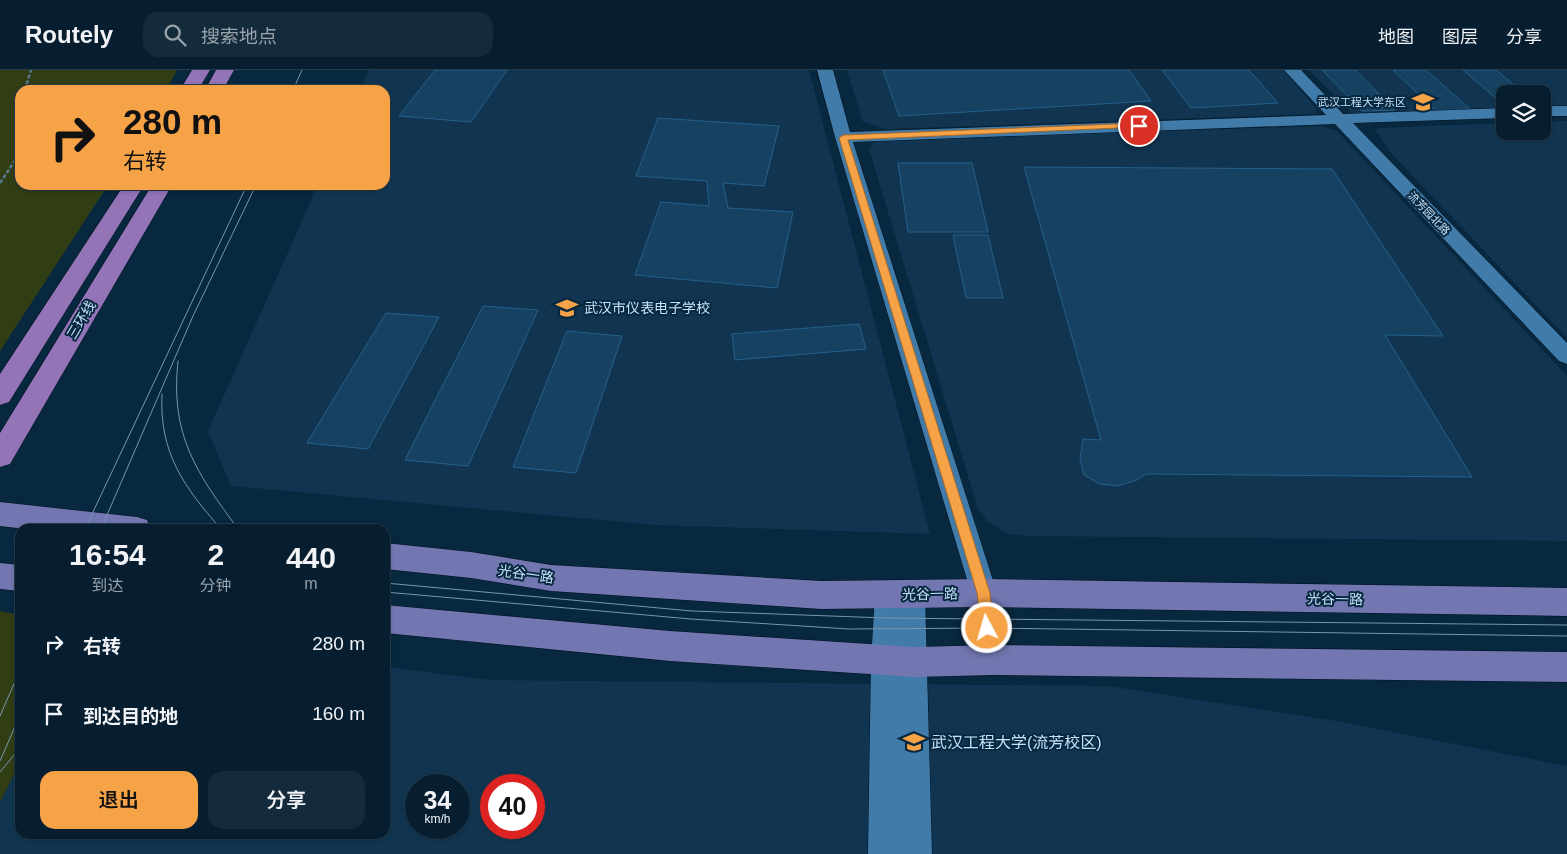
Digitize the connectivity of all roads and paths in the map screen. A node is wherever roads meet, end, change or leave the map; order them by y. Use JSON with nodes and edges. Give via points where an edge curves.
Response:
{"nodes":[{"id":1,"x":31,"y":70,"type":"edge"},
{"id":2,"x":201,"y":70,"type":"edge"},
{"id":3,"x":225,"y":70,"type":"edge"},
{"id":4,"x":825,"y":70,"type":"edge"},
{"id":5,"x":1292,"y":70,"type":"edge"},
{"id":6,"x":27,"y":85,"type":"edge"},
{"id":7,"x":192,"y":85,"type":"edge"},
{"id":8,"x":217,"y":85,"type":"edge"},
{"id":9,"x":1551,"y":111,"type":"edge"},
{"id":10,"x":1567,"y":111,"type":"edge"},
{"id":11,"x":1496,"y":113,"type":"edge"},
{"id":12,"x":1337,"y":118,"type":"junction"},
{"id":13,"x":843,"y":138,"type":"junction"},
{"id":14,"x":15,"y":163,"type":"edge"},
{"id":15,"x":0,"y":182,"type":"edge"},
{"id":16,"x":131,"y":190,"type":"edge"},
{"id":17,"x":159,"y":190,"type":"edge"},
{"id":18,"x":1567,"y":356,"type":"edge"},
{"id":19,"x":0,"y":395,"type":"edge"},
{"id":20,"x":2,"y":453,"type":"edge"},
{"id":21,"x":0,"y":514,"type":"edge"},
{"id":22,"x":91,"y":524,"type":"edge"},
{"id":23,"x":390,"y":557,"type":"edge"},
{"id":24,"x":0,"y":576,"type":"edge"},
{"id":25,"x":15,"y":578,"type":"edge"},
{"id":26,"x":984,"y":593,"type":"junction"},
{"id":27,"x":900,"y":594,"type":"junction"},
{"id":28,"x":1567,"y":602,"type":"edge"},
{"id":29,"x":390,"y":618,"type":"edge"},
{"id":30,"x":992,"y":660,"type":"junction"},
{"id":31,"x":900,"y":661,"type":"junction"},
{"id":32,"x":1567,"y":667,"type":"edge"},
{"id":33,"x":884,"y":854,"type":"edge"},
{"id":34,"x":916,"y":854,"type":"edge"}],
"edges":[{"from":1,"to":6,"type":"path"},
{"from":2,"to":7,"type":"highway"},
{"from":3,"to":8,"type":"highway"},
{"from":4,"to":13,"type":"street"},
{"from":5,"to":12,"type":"street","name":"流芳园北路"},
{"from":9,"to":10,"type":"street"},
{"from":11,"to":12,"type":"street"},
{"from":12,"to":13,"type":"street"},
{"from":12,"to":18,"type":"street","name":"流芳园北路"},
{"from":13,"to":26,"type":"street"},
{"from":14,"to":15,"type":"path"},
{"from":16,"to":19,"type":"highway","name":"三环线"},
{"from":17,"to":20,"type":"highway","name":"三环线"},
{"from":21,"to":22,"type":"main road"},
{"from":23,"to":27,"type":"main road","name":"光谷一路","via":[[550,578],[821,595]]},
{"from":24,"to":25,"type":"main road"},
{"from":26,"to":27,"type":"main road","name":"光谷一路"},
{"from":26,"to":28,"type":"main road","name":"光谷一路"},
{"from":26,"to":30,"type":"street"},
{"from":27,"to":31,"type":"street"},
{"from":29,"to":31,"type":"main road","via":[[670,646]]},
{"from":30,"to":31,"type":"main road"},
{"from":30,"to":32,"type":"main road"},
{"from":31,"to":33,"type":"street"},
{"from":31,"to":34,"type":"street"}]}
